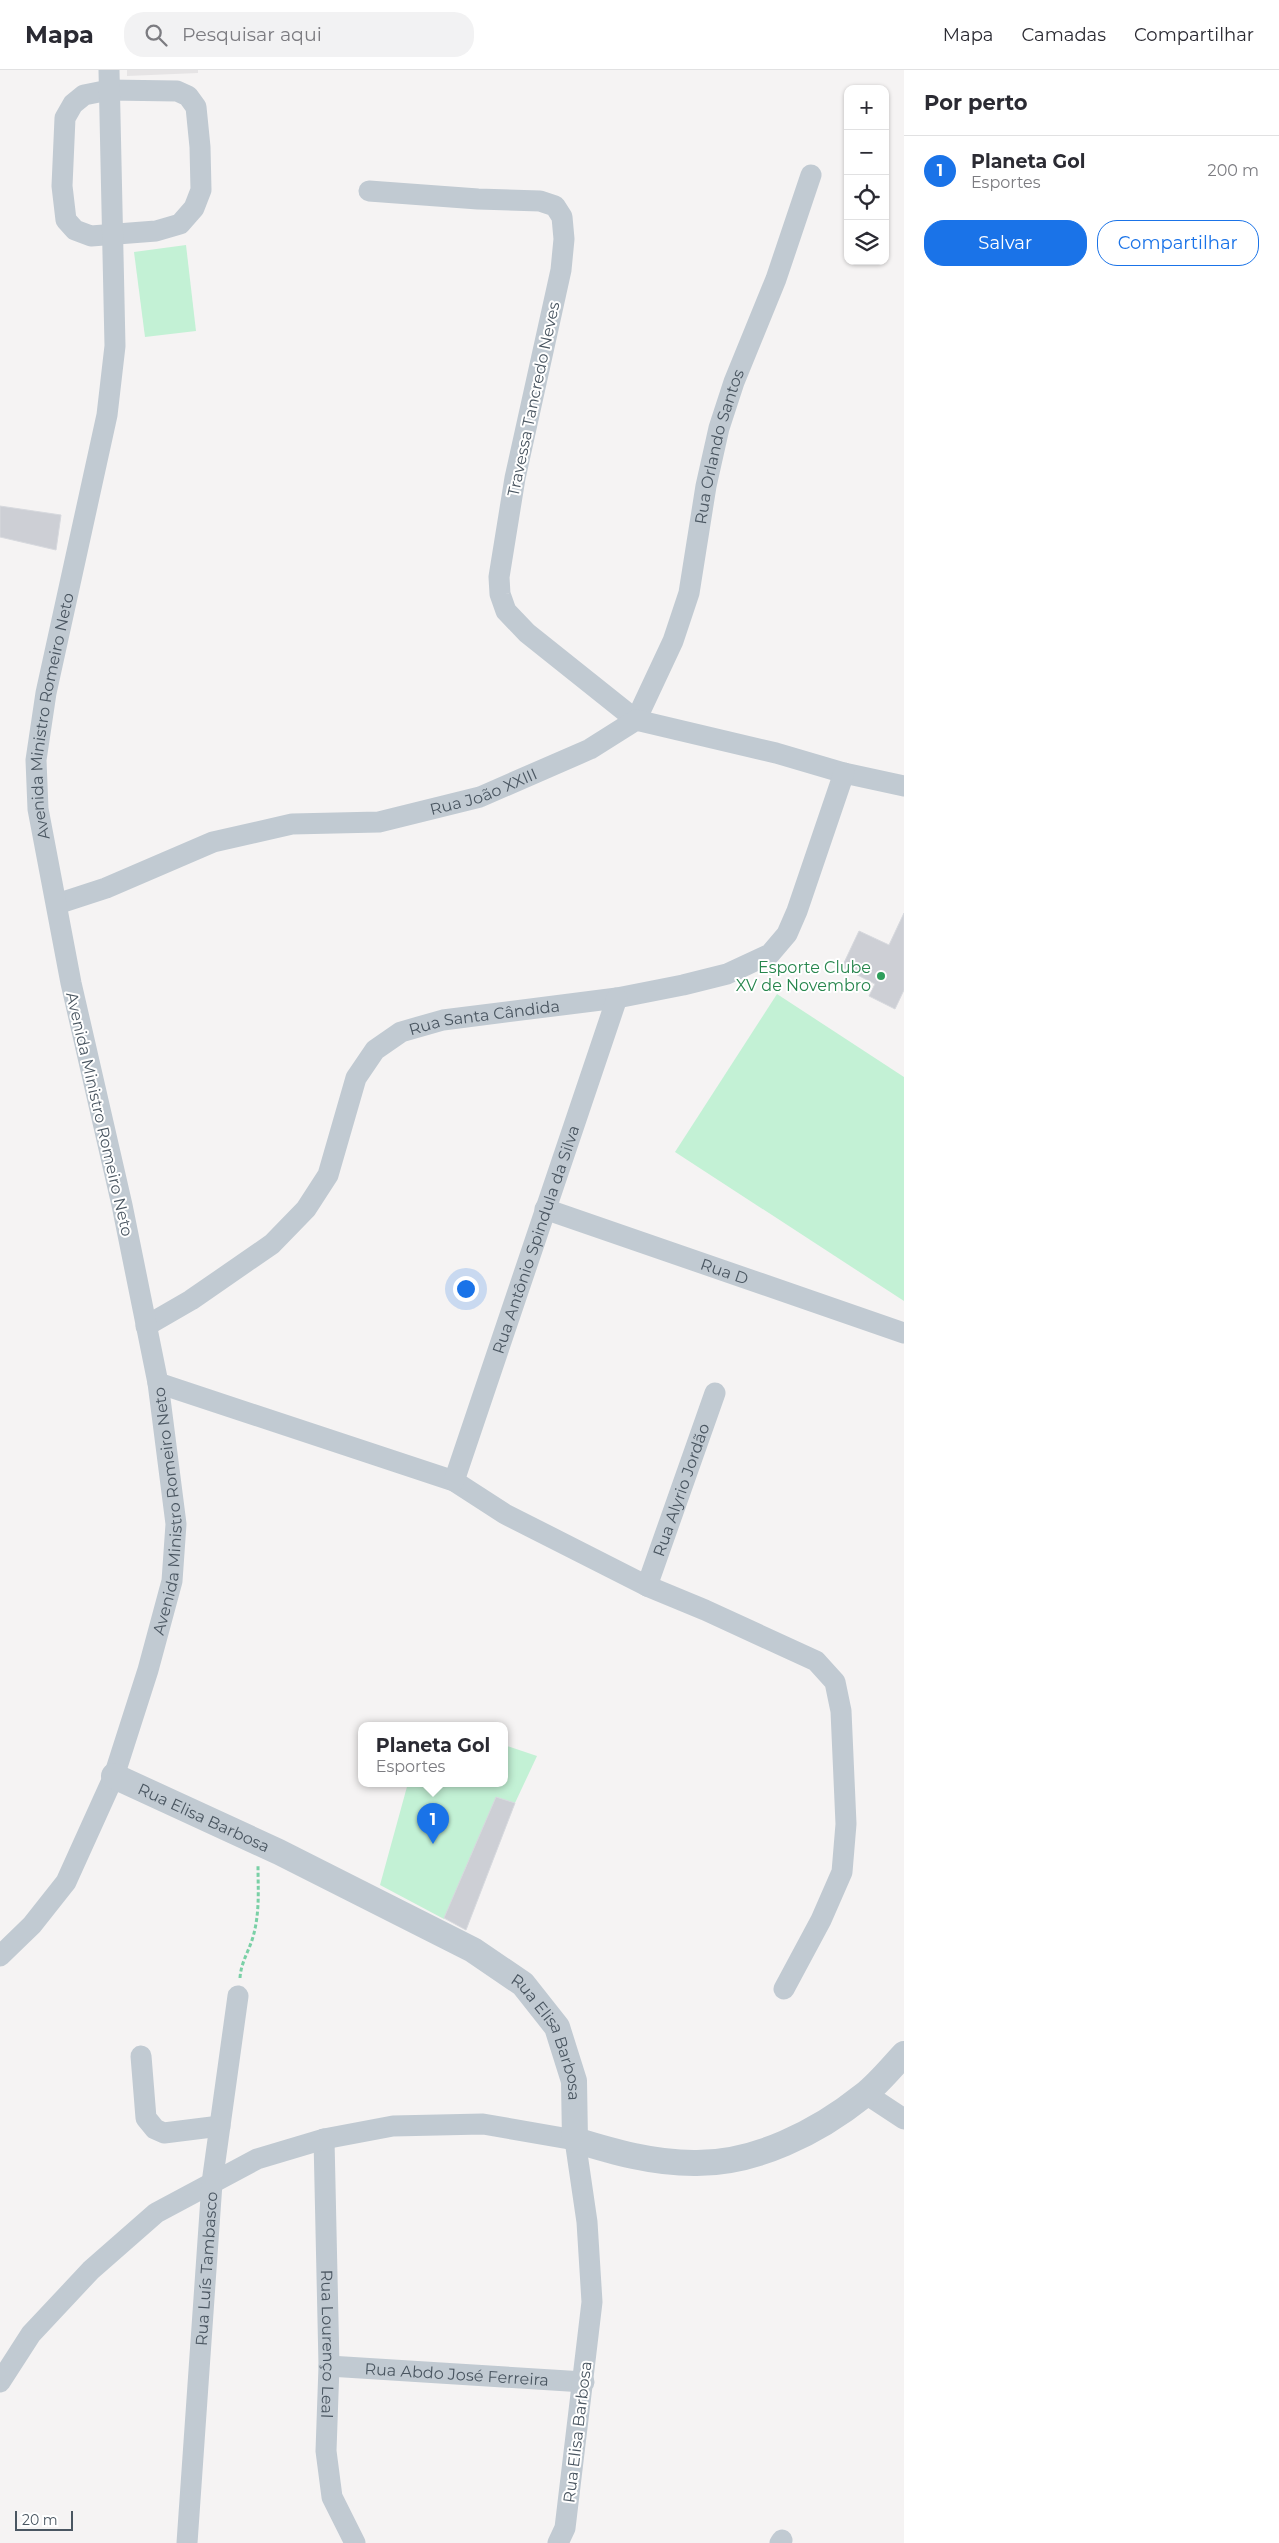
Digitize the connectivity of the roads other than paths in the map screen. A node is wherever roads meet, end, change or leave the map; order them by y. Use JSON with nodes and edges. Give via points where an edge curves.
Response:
{"nodes":[{"id":1,"x":109,"y":80,"type":"edge"},
{"id":2,"x":811,"y":175,"type":"dead end"},
{"id":3,"x":369,"y":191,"type":"dead end"},
{"id":4,"x":113,"y":234,"type":"junction"},
{"id":5,"x":636,"y":720,"type":"junction"},
{"id":6,"x":844,"y":773,"type":"junction"},
{"id":7,"x":904,"y":786,"type":"edge"},
{"id":8,"x":57,"y":904,"type":"junction"},
{"id":9,"x":617,"y":998,"type":"junction"},
{"id":10,"x":545,"y":1209,"type":"junction"},
{"id":11,"x":146,"y":1326,"type":"junction"},
{"id":12,"x":904,"y":1333,"type":"edge"},
{"id":13,"x":158,"y":1383,"type":"junction"},
{"id":14,"x":714,"y":1393,"type":"dead end"},
{"id":15,"x":454,"y":1481,"type":"junction"},
{"id":16,"x":647,"y":1586,"type":"junction"},
{"id":17,"x":114,"y":1776,"type":"junction"},
{"id":18,"x":0,"y":1956,"type":"edge"},
{"id":19,"x":784,"y":1989,"type":"dead end"},
{"id":20,"x":238,"y":1996,"type":"road end"},
{"id":21,"x":904,"y":2054,"type":"edge"},
{"id":22,"x":141,"y":2056,"type":"dead end"},
{"id":23,"x":866,"y":2094,"type":"junction"},
{"id":24,"x":904,"y":2119,"type":"edge"},
{"id":25,"x":220,"y":2126,"type":"junction"},
{"id":26,"x":324,"y":2140,"type":"junction"},
{"id":27,"x":575,"y":2140,"type":"junction"},
{"id":28,"x":212,"y":2183,"type":"junction"},
{"id":29,"x":329,"y":2366,"type":"junction"},
{"id":30,"x":0,"y":2382,"type":"edge"},
{"id":31,"x":584,"y":2382,"type":"junction"},
{"id":32,"x":187,"y":2543,"type":"edge"},
{"id":33,"x":355,"y":2543,"type":"edge"},
{"id":34,"x":558,"y":2543,"type":"edge"}],
"edges":[{"from":1,"to":4,"type":"street","name":"Avenida Ministro Romeiro Neto"},
{"from":1,"to":4,"type":"street","via":[[73,104],[65,118],[62,186],[66,220],[75,230],[91,236]]},
{"from":1,"to":4,"type":"street","via":[[177,91],[188,96],[196,107],[200,147],[201,190],[194,208],[180,224],[156,231]]},
{"from":2,"to":5,"type":"street","name":"Rua Orlando Santos","via":[[776,279],[719,428],[686,601],[673,641]]},
{"from":3,"to":5,"type":"street","name":"Travessa Tancredo Neves","via":[[540,201],[555,206],[562,217],[561,270],[515,478],[499,577],[500,594],[506,611],[527,634]]},
{"from":4,"to":8,"type":"street","name":"Avenida Ministro Romeiro Neto","via":[[115,346],[107,415],[46,693],[36,760],[38,808]]},
{"from":5,"to":6,"type":"street","via":[[776,753]]},
{"from":5,"to":8,"type":"street","name":"Rua João XXIII","via":[[590,749],[480,797],[379,822],[292,824],[213,842],[106,888]]},
{"from":6,"to":7,"type":"street"},
{"from":6,"to":9,"type":"street","name":"Rua Santa Cândida","via":[[797,911],[787,934],[770,954],[727,974]]},
{"from":8,"to":11,"type":"street","name":"Avenida Ministro Romeiro Neto","via":[[71,983]]},
{"from":9,"to":10,"type":"street","name":"Rua Antônio Spindula da Silva"},
{"from":9,"to":11,"type":"street","name":"Rua Santa Cândida","via":[[443,1020],[401,1032],[375,1050],[356,1078],[328,1175],[306,1209],[272,1244],[191,1300]]},
{"from":10,"to":12,"type":"street","name":"Rua D"},
{"from":10,"to":15,"type":"street","name":"Rua Antônio Spindula da Silva"},
{"from":11,"to":13,"type":"street","name":"Avenida Ministro Romeiro Neto"},
{"from":13,"to":15,"type":"street"},
{"from":13,"to":17,"type":"street","name":"Avenida Ministro Romeiro Neto","via":[[176,1524],[172,1581]]},
{"from":14,"to":16,"type":"street","name":"Rua Alyrio Jordão"},
{"from":15,"to":16,"type":"street","via":[[505,1514]]},
{"from":16,"to":19,"type":"street","via":[[816,1661],[835,1682],[841,1711],[846,1824],[842,1872],[821,1920]]},
{"from":17,"to":18,"type":"street","name":"Avenida Ministro Romeiro Neto","via":[[66,1882],[32,1925]]},
{"from":17,"to":27,"type":"street","name":"Rua Elisa Barbosa","via":[[257,1842],[473,1950],[523,1984],[557,2027],[574,2081]]},
{"from":20,"to":25,"type":"street","name":"Rua Luís Tambasco"},
{"from":21,"to":23,"type":"street"},
{"from":22,"to":25,"type":"street","via":[[146,2118],[155,2129],[164,2133]]},
{"from":23,"to":24,"type":"street"},
{"from":23,"to":27,"type":"street","via":[[794,2139],[746,2156],[695,2163],[630,2156]]},
{"from":25,"to":28,"type":"street","name":"Rua Luís Tambasco"},
{"from":26,"to":27,"type":"street","via":[[393,2126],[483,2124]]},
{"from":26,"to":28,"type":"street","via":[[256,2159]]},
{"from":26,"to":29,"type":"street","name":"Rua Lourenço Leal"},
{"from":27,"to":31,"type":"street","name":"Rua Elisa Barbosa","via":[[587,2222],[592,2302]]},
{"from":28,"to":30,"type":"street","via":[[156,2213],[91,2270],[31,2334]]},
{"from":28,"to":32,"type":"street","name":"Rua Luís Tambasco"},
{"from":29,"to":31,"type":"street","name":"Rua Abdo José Ferreira"},
{"from":29,"to":33,"type":"street","name":"Rua Lourenço Leal","via":[[326,2451],[332,2497]]},
{"from":31,"to":34,"type":"street","name":"Rua Elisa Barbosa","via":[[565,2528]]}]}
